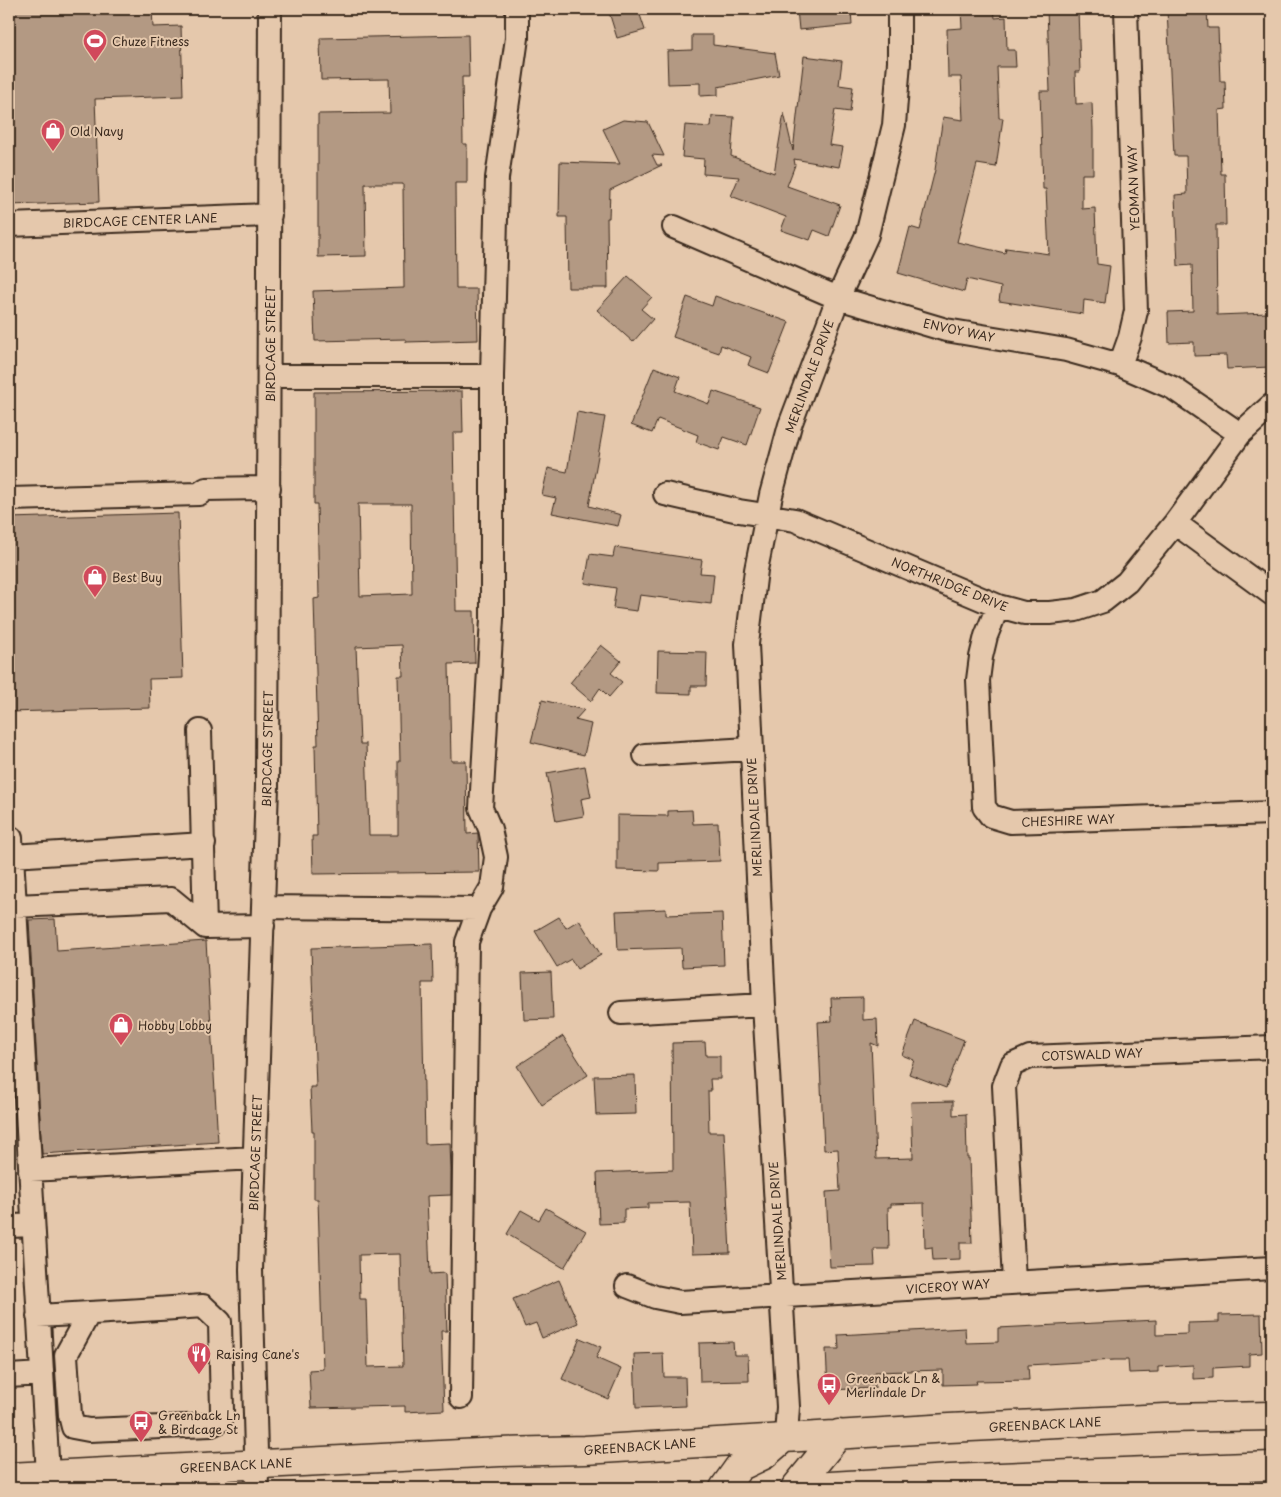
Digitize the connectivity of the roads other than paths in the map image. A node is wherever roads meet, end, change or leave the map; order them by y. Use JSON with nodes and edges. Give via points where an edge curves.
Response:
{"nodes":[{"id":1,"x":270,"y":9,"type":"edge"},
{"id":2,"x":517,"y":9,"type":"edge"},
{"id":3,"x":899,"y":9,"type":"edge"},
{"id":4,"x":1126,"y":9,"type":"edge"},
{"id":5,"x":270,"y":215,"type":"junction"},
{"id":6,"x":9,"y":225,"type":"edge"},
{"id":7,"x":674,"y":227,"type":"dead end"},
{"id":8,"x":838,"y":298,"type":"junction"},
{"id":9,"x":1120,"y":365,"type":"junction"},
{"id":10,"x":269,"y":376,"type":"junction"},
{"id":11,"x":492,"y":376,"type":"junction"},
{"id":12,"x":1272,"y":405,"type":"edge"},
{"id":13,"x":1240,"y":434,"type":"junction"},
{"id":14,"x":270,"y":488,"type":"junction"},
{"id":15,"x":665,"y":494,"type":"dead end"},
{"id":16,"x":9,"y":500,"type":"edge"},
{"id":17,"x":767,"y":515,"type":"junction"},
{"id":18,"x":1175,"y":523,"type":"junction"},
{"id":19,"x":1272,"y":594,"type":"edge"},
{"id":20,"x":998,"y":606,"type":"junction"},
{"id":21,"x":200,"y":731,"type":"dead end"},
{"id":22,"x":750,"y":749,"type":"junction"},
{"id":23,"x":645,"y":755,"type":"dead end"},
{"id":24,"x":1272,"y":813,"type":"edge"},
{"id":25,"x":204,"y":844,"type":"junction"},
{"id":26,"x":10,"y":847,"type":"edge"},
{"id":27,"x":15,"y":906,"type":"junction"},
{"id":28,"x":479,"y":909,"type":"junction"},
{"id":29,"x":263,"y":917,"type":"junction"},
{"id":30,"x":205,"y":927,"type":"junction"},
{"id":31,"x":764,"y":1005,"type":"junction"},
{"id":32,"x":621,"y":1013,"type":"dead end"},
{"id":33,"x":1272,"y":1047,"type":"edge"},
{"id":34,"x":255,"y":1158,"type":"junction"},
{"id":35,"x":30,"y":1170,"type":"junction"},
{"id":36,"x":33,"y":1225,"type":"junction"},
{"id":37,"x":9,"y":1226,"type":"edge"},
{"id":38,"x":1272,"y":1268,"type":"edge"},
{"id":39,"x":1014,"y":1282,"type":"junction"},
{"id":40,"x":628,"y":1286,"type":"dead end"},
{"id":41,"x":782,"y":1298,"type":"junction"},
{"id":42,"x":89,"y":1313,"type":"junction"},
{"id":43,"x":38,"y":1316,"type":"junction"},
{"id":44,"x":42,"y":1374,"type":"junction"},
{"id":45,"x":9,"y":1376,"type":"edge"},
{"id":46,"x":461,"y":1396,"type":"dead end"},
{"id":47,"x":1272,"y":1416,"type":"edge"},
{"id":48,"x":839,"y":1434,"type":"junction"},
{"id":49,"x":786,"y":1436,"type":"junction"},
{"id":50,"x":1272,"y":1466,"type":"edge"},
{"id":51,"x":48,"y":1474,"type":"junction"},
{"id":52,"x":257,"y":1476,"type":"edge"},
{"id":53,"x":9,"y":1477,"type":"edge"},
{"id":54,"x":950,"y":1483,"type":"edge"},
{"id":55,"x":724,"y":1488,"type":"edge"},
{"id":56,"x":796,"y":1488,"type":"edge"}],
"edges":[{"from":1,"to":5,"type":"street","name":"BIRDCAGE STREET"},
{"from":2,"to":11,"type":"street","via":[[517,38],[496,178]]},
{"from":3,"to":8,"type":"street","name":"MERLINDALE DRIVE","via":[[894,124],[867,235]]},
{"from":4,"to":9,"type":"street","name":"YEOMAN WAY","via":[[1136,311]]},
{"from":5,"to":6,"type":"street","name":"BIRDCAGE CENTER LANE"},
{"from":5,"to":10,"type":"street","name":"BIRDCAGE STREET"},
{"from":7,"to":8,"type":"street","name":"ENVOY WAY"},
{"from":8,"to":9,"type":"street","name":"ENVOY WAY","via":[[946,330],[1066,350]]},
{"from":8,"to":17,"type":"street","name":"MERLINDALE DRIVE","via":[[790,425]]},
{"from":9,"to":13,"type":"street","name":"ENVOY WAY","via":[[1174,388]]},
{"from":10,"to":11,"type":"street"},
{"from":10,"to":14,"type":"street","name":"BIRDCAGE STREET"},
{"from":11,"to":28,"type":"street","via":[[492,619],[481,808],[496,857],[492,887]]},
{"from":12,"to":13,"type":"street","name":"NORTHRIDGE DRIVE"},
{"from":13,"to":18,"type":"street","name":"NORTHRIDGE DRIVE"},
{"from":14,"to":16,"type":"street","via":[[206,489],[199,494]]},
{"from":14,"to":29,"type":"street","name":"BIRDCAGE STREET"},
{"from":15,"to":17,"type":"street","name":"NORTHRIDGE DRIVE"},
{"from":17,"to":20,"type":"street","name":"NORTHRIDGE DRIVE","via":[[795,520]]},
{"from":17,"to":22,"type":"street","name":"MERLINDALE DRIVE","via":[[747,644]]},
{"from":18,"to":19,"type":"street"},
{"from":18,"to":20,"type":"street","name":"NORTHRIDGE DRIVE","via":[[1127,582],[1103,601],[1076,610],[1050,613],[1024,613]]},
{"from":20,"to":24,"type":"street","name":"CHESHIRE WAY","via":[[986,636],[978,680],[984,808],[991,816],[1011,822]]},
{"from":21,"to":25,"type":"street"},
{"from":22,"to":23,"type":"street","name":"MERLINDALE DRIVE"},
{"from":22,"to":31,"type":"street","name":"MERLINDALE DRIVE"},
{"from":25,"to":26,"type":"street"},
{"from":25,"to":30,"type":"street"},
{"from":26,"to":27,"type":"street"},
{"from":27,"to":30,"type":"street","via":[[171,900]]},
{"from":27,"to":35,"type":"street"},
{"from":28,"to":29,"type":"street"},
{"from":28,"to":46,"type":"street","via":[[467,942]]},
{"from":29,"to":30,"type":"street"},
{"from":29,"to":34,"type":"street","name":"BIRDCAGE STREET"},
{"from":31,"to":32,"type":"street"},
{"from":31,"to":41,"type":"street","name":"MERLINDALE DRIVE"},
{"from":33,"to":39,"type":"street","name":"COTSWALD WAY","via":[[1030,1057],[1012,1064],[1004,1086]]},
{"from":34,"to":35,"type":"street"},
{"from":34,"to":52,"type":"street","name":"BIRDCAGE STREET","via":[[251,1270]]},
{"from":35,"to":36,"type":"street"},
{"from":36,"to":37,"type":"street"},
{"from":36,"to":43,"type":"street"},
{"from":38,"to":39,"type":"street","name":"VICEROY WAY"},
{"from":39,"to":41,"type":"street","name":"VICEROY WAY"},
{"from":40,"to":41,"type":"street","name":"VICEROY WAY","via":[[680,1302]]},
{"from":41,"to":49,"type":"street","name":"MERLINDALE DRIVE","via":[[788,1407]]},
{"from":42,"to":42,"type":"street","via":[[203,1306],[220,1322],[220,1421],[211,1425],[89,1430],[73,1427],[66,1355]]},
{"from":42,"to":43,"type":"street"},
{"from":43,"to":44,"type":"street"},
{"from":44,"to":45,"type":"street"},
{"from":44,"to":51,"type":"street"},
{"from":47,"to":48,"type":"main road","name":"GREENBACK LANE"},
{"from":48,"to":49,"type":"main road","name":"GREENBACK LANE"},
{"from":48,"to":56,"type":"main road"},
{"from":49,"to":52,"type":"main road","name":"GREENBACK LANE"},
{"from":49,"to":55,"type":"main road","via":[[764,1455],[739,1467]]},
{"from":50,"to":54,"type":"main road"},
{"from":51,"to":52,"type":"main road","name":"GREENBACK LANE"},
{"from":51,"to":53,"type":"main road","name":"GREENBACK LANE"},
{"from":54,"to":56,"type":"main road"}]}
